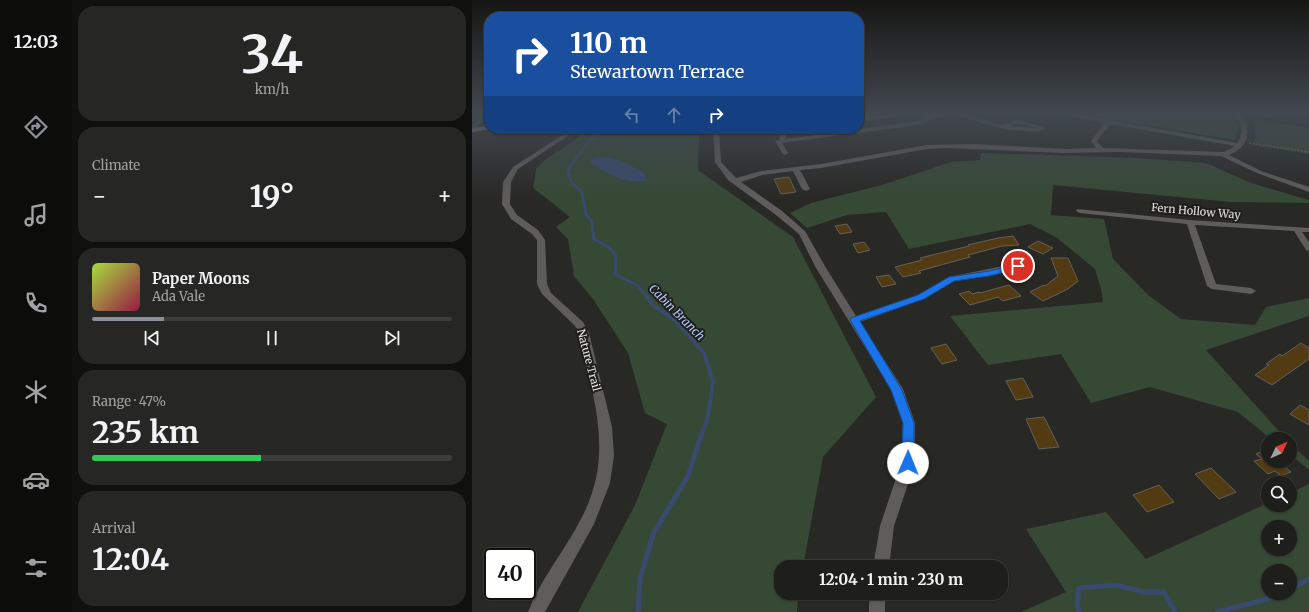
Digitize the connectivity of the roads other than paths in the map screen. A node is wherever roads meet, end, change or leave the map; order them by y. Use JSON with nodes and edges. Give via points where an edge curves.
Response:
{"nodes":[{"id":1,"x":554,"y":143,"type":"edge"},
{"id":2,"x":717,"y":143,"type":"edge"},
{"id":3,"x":779,"y":143,"type":"edge"},
{"id":4,"x":1095,"y":143,"type":"edge"},
{"id":5,"x":1226,"y":143,"type":"edge"},
{"id":6,"x":1240,"y":145,"type":"joint"},
{"id":7,"x":1101,"y":150,"type":"junction"},
{"id":8,"x":785,"y":153,"type":"dead end"},
{"id":9,"x":1222,"y":154,"type":"junction"},
{"id":10,"x":796,"y":169,"type":"junction"},
{"id":11,"x":735,"y":181,"type":"junction"},
{"id":12,"x":806,"y":189,"type":"dead end"},
{"id":13,"x":1309,"y":190,"type":"edge"},
{"id":14,"x":1080,"y":211,"type":"dead end"},
{"id":15,"x":1190,"y":222,"type":"junction"},
{"id":16,"x":1296,"y":229,"type":"junction"},
{"id":17,"x":1309,"y":230,"type":"edge"},
{"id":18,"x":1309,"y":248,"type":"edge"},
{"id":19,"x":1018,"y":266,"type":"dead end"},
{"id":20,"x":1251,"y":291,"type":"dead end"},
{"id":21,"x":855,"y":320,"type":"junction"},
{"id":22,"x":882,"y":560,"type":"edge"},
{"id":23,"x":877,"y":600,"type":"edge"},
{"id":24,"x":536,"y":612,"type":"edge"},
{"id":25,"x":876,"y":612,"type":"edge"}],
"edges":[{"from":1,"to":24,"type":"street","name":"Nature Trail","via":[[515,168],[507,182],[506,204],[514,216],[541,240],[542,284],[547,294],[579,324],[584,333],[606,427],[607,456],[602,483],[589,519]]},
{"from":2,"to":11,"type":"street","via":[[718,162],[725,173]]},
{"from":3,"to":8,"type":"street"},
{"from":4,"to":7,"type":"street"},
{"from":5,"to":6,"type":"street"},
{"from":6,"to":9,"type":"street","via":[[1235,150]]},
{"from":7,"to":9,"type":"street"},
{"from":7,"to":10,"type":"street","via":[[927,147]]},
{"from":9,"to":13,"type":"street","via":[[1259,172]]},
{"from":10,"to":11,"type":"street","via":[[761,173]]},
{"from":10,"to":12,"type":"street"},
{"from":11,"to":21,"type":"street","via":[[779,212],[802,233]]},
{"from":14,"to":15,"type":"street","name":"Fern Hollow Way"},
{"from":15,"to":16,"type":"street","name":"Fern Hollow Way"},
{"from":15,"to":20,"type":"street","via":[[1212,286]]},
{"from":16,"to":17,"type":"street","name":"Fern Hollow Way"},
{"from":16,"to":18,"type":"street"},
{"from":19,"to":21,"type":"street","via":[[952,279],[921,297]]},
{"from":21,"to":22,"type":"street","via":[[897,390],[909,423],[908,463],[886,526]]},
{"from":23,"to":25,"type":"street"}]}
